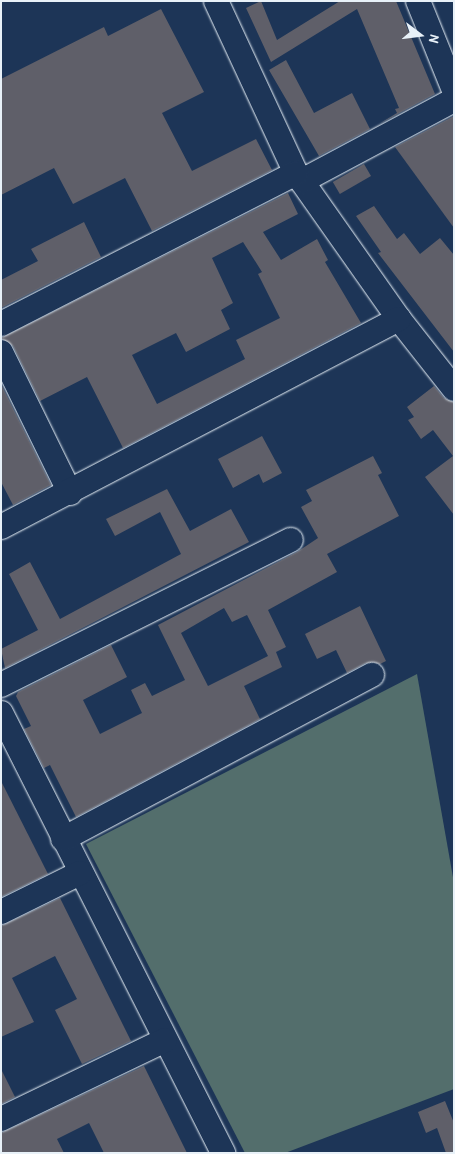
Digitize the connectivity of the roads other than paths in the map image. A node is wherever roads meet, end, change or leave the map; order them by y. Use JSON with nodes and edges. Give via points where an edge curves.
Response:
{"nodes":[{"id":1,"x":216,"y":1,"type":"edge"},
{"id":2,"x":418,"y":1,"type":"edge"},
{"id":3,"x":454,"y":90,"type":"edge"},
{"id":4,"x":454,"y":100,"type":"edge"},
{"id":5,"x":298,"y":177,"type":"junction"},
{"id":6,"x":399,"y":319,"type":"junction"},
{"id":7,"x":1,"y":324,"type":"edge"},
{"id":8,"x":1,"y":352,"type":"edge"},
{"id":9,"x":454,"y":389,"type":"edge"},
{"id":10,"x":70,"y":493,"type":"junction"},
{"id":11,"x":1,"y":527,"type":"edge"},
{"id":12,"x":291,"y":540,"type":"dead end"},
{"id":13,"x":372,"y":675,"type":"dead end"},
{"id":14,"x":1,"y":685,"type":"edge"},
{"id":15,"x":1,"y":713,"type":"edge"},
{"id":16,"x":64,"y":839,"type":"junction"},
{"id":17,"x":80,"y":873,"type":"junction"},
{"id":18,"x":1,"y":912,"type":"edge"},
{"id":19,"x":165,"y":1040,"type":"junction"},
{"id":20,"x":1,"y":1120,"type":"edge"},
{"id":21,"x":223,"y":1153,"type":"edge"}],
"edges":[{"from":1,"to":5,"type":"street"},
{"from":2,"to":3,"type":"street"},
{"from":4,"to":5,"type":"street"},
{"from":5,"to":6,"type":"street"},
{"from":5,"to":7,"type":"street"},
{"from":6,"to":9,"type":"street"},
{"from":6,"to":10,"type":"street"},
{"from":8,"to":10,"type":"street"},
{"from":10,"to":11,"type":"street"},
{"from":12,"to":14,"type":"street"},
{"from":13,"to":16,"type":"street"},
{"from":15,"to":16,"type":"street"},
{"from":16,"to":17,"type":"street"},
{"from":17,"to":18,"type":"street"},
{"from":17,"to":19,"type":"street"},
{"from":19,"to":20,"type":"street"},
{"from":19,"to":21,"type":"street"}]}
